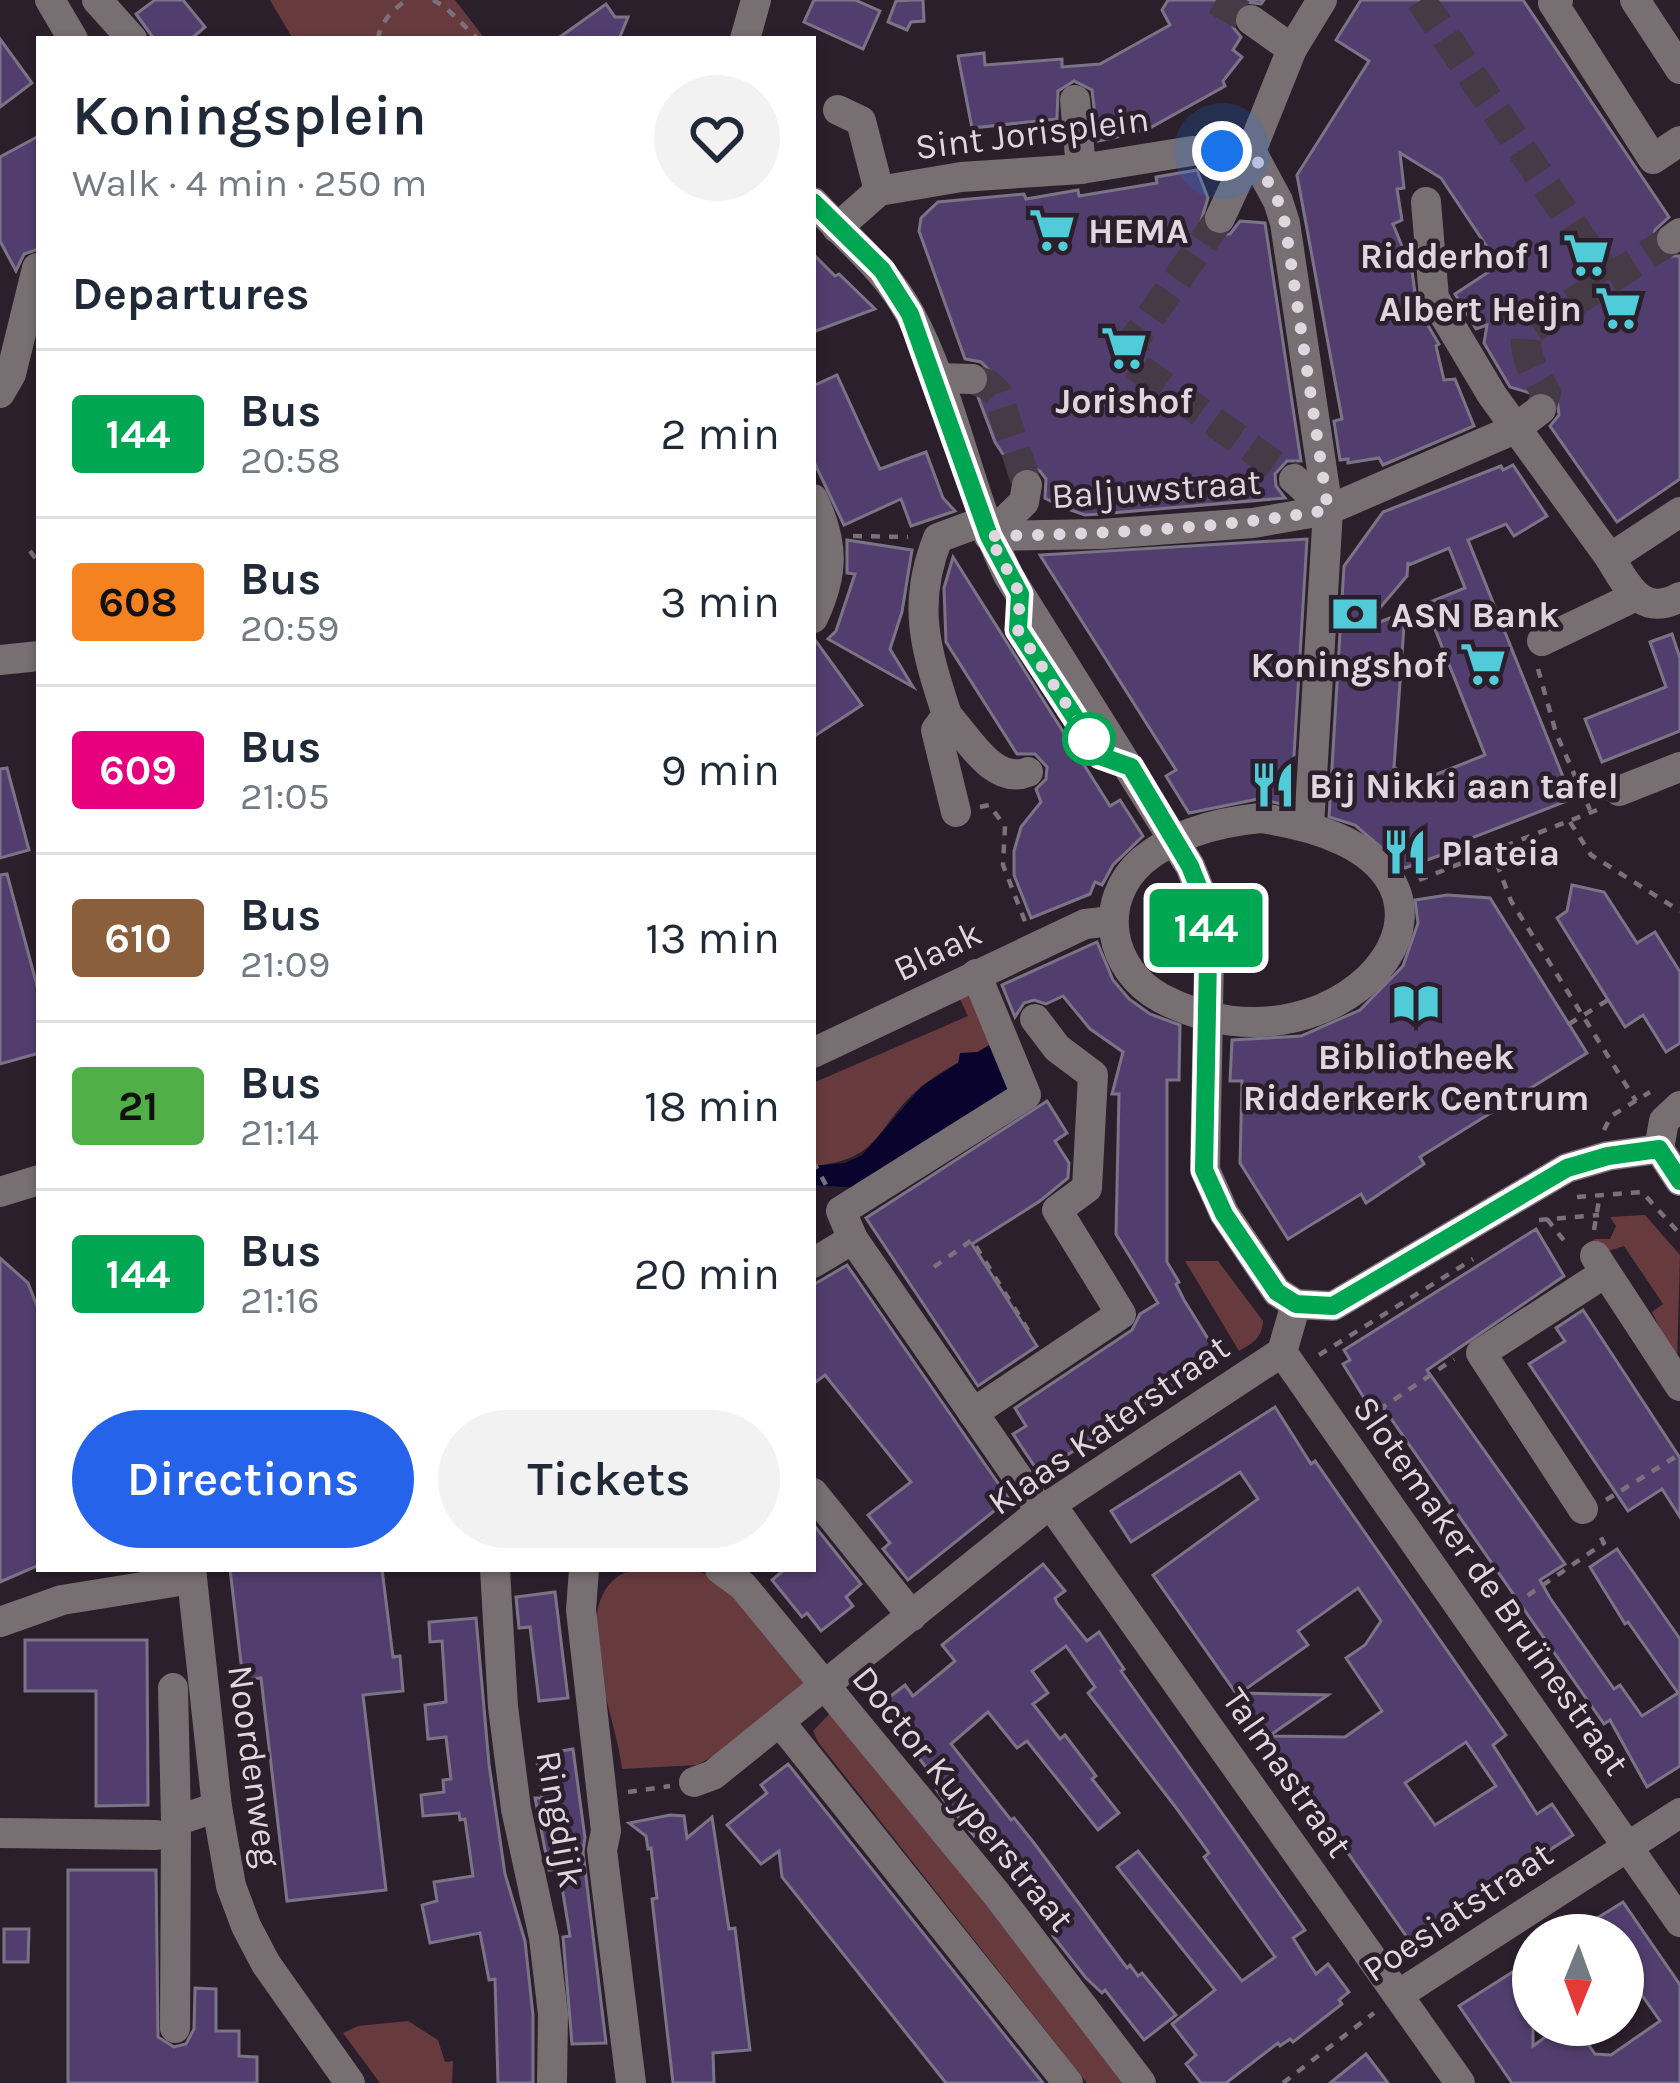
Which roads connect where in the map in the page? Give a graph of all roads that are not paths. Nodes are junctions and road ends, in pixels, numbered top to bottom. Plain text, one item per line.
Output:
1 (50, 0) edge
2 (97, 0) edge
3 (756, 0) edge
4 (1322, 0) edge
5 (1558, 0) edge
6 (1635, 0) edge
7 (1251, 20) tunnel mouth
8 (71, 36) edge
9 (128, 36) edge
10 (747, 36) edge
11 (1292, 49) junction
12 (1680, 69) edge
13 (1076, 100) dead end
14 (838, 110) dead end
15 (1680, 142) edge
16 (1252, 151) junction
17 (1081, 169) junction
18 (879, 191) junction
19 (1426, 202) dead end
20 (816, 205) edge
21 (1220, 218) tunnel mouth
22 (837, 228) junction
23 (36, 272) edge
24 (936, 378) junction
25 (972, 379) dead end
26 (0, 393) edge
27 (1541, 409) dead end
28 (1515, 429) junction
29 (1294, 479) tunnel mouth
30 (1027, 484) dead end
31 (816, 506) edge
32 (1328, 510) junction
33 (1680, 512) edge
34 (987, 528) junction
35 (1610, 558) junction
36 (1634, 597) junction
37 (1680, 597) edge
38 (816, 611) edge
39 (1542, 641) road end
40 (36, 656) edge
41 (0, 660) edge
42 (947, 715) junction
43 (1680, 767) edge
44 (1028, 772) dead end
45 (1618, 791) dead end
46 (956, 812) road end
47 (1309, 826) junction
48 (1173, 834) junction
49 (1104, 921) junction
50 (972, 977) junction
51 (1035, 1019) dead end
52 (1207, 1024) junction
53 (816, 1052) edge
54 (1680, 1106) edge
55 (1659, 1149) junction
56 (36, 1181) edge
57 (1680, 1181) edge
58 (0, 1192) edge
59 (853, 1239) junction
60 (816, 1260) edge
61 (1296, 1304) junction
62 (1288, 1361) junction
63 (1680, 1386) edge
64 (973, 1413) junction
65 (816, 1497) edge
66 (1047, 1509) junction
67 (1584, 1511) road end
68 (495, 1572) edge
69 (584, 1572) edge
70 (723, 1572) edge
71 (191, 1574) edge
72 (126, 1579) edge
73 (912, 1616) junction
74 (0, 1622) edge
75 (824, 1687) junction
76 (173, 1688) dead end
77 (780, 1722) junction
78 (694, 1782) road end
79 (218, 1807) junction
80 (1680, 1813) edge
81 (166, 1828) junction
82 (0, 1833) edge
83 (1628, 1846) junction
84 (1680, 1922) edge
85 (1397, 1995) junction
86 (175, 2028) dead end
87 (350, 2083) edge
88 (552, 2083) edge
89 (631, 2083) edge
90 (1068, 2083) edge
91 (1142, 2083) edge
92 (1460, 2083) edge

1 - 8 street
2 - 9 street
3 - 10 street
4 - 11 street
5 - 15 street
6 - 12 street
7 - 11 street
11 - 16 street
13 - 17 street
14 - 18 street
16 - 17 street, Sint Jorisplein
16 - 21 street
16 - 32 street
17 - 18 street, Sint Jorisplein
18 - 22 street, Sint Jorisplein
19 - 28 street
20 - 22 street
22 - 24 street
23 - 26 street
24 - 25 street
24 - 34 street
27 - 28 street, Baljuwstraat
28 - 32 street, Baljuwstraat
28 - 35 street
29 - 32 street
30 - 34 street
31 - 38 street
32 - 34 street, Baljuwstraat
32 - 47 street
33 - 35 street
34 - 42 street
34 - 48 street
35 - 36 street
36 - 37 street
36 - 39 street
40 - 41 street
42 - 44 street
42 - 46 street
43 - 45 street
47 - 48 street
47 - 52 street
48 - 49 street
48 - 52 street
49 - 50 street, Blaak
49 - 52 street
50 - 53 street, Blaak
50 - 59 street
51 - 64 street
52 - 61 street
54 - 55 street
55 - 57 street
55 - 61 street
56 - 58 street
59 - 60 street
59 - 64 street, Talmastraat
61 - 62 street, Klaas Katerstraat
62 - 66 street, Klaas Katerstraat
62 - 83 street, Slotemaker de Bruïnestraat
63 - 67 street
64 - 66 street, Talmastraat
65 - 73 street
66 - 73 street, Klaas Katerstraat
66 - 85 street, Talmastraat
68 - 88 street, Ringdijk
69 - 89 street
70 - 75 street, Doctor Kuyperstraat
71 - 72 street
71 - 79 street, Noordenweg
72 - 74 street
73 - 75 street, Klaas Katerstraat
75 - 77 street, Klaas Katerstraat
75 - 91 street, Doctor Kuyperstraat
76 - 81 street
77 - 78 street, Klaas Katerstraat
77 - 90 street
79 - 81 street
79 - 87 street, Noordenweg
80 - 83 street, Poesiatstraat
81 - 82 street
81 - 86 street
83 - 84 street, Slotemaker de Bruïnestraat
83 - 85 street, Poesiatstraat
85 - 92 street, Talmastraat

